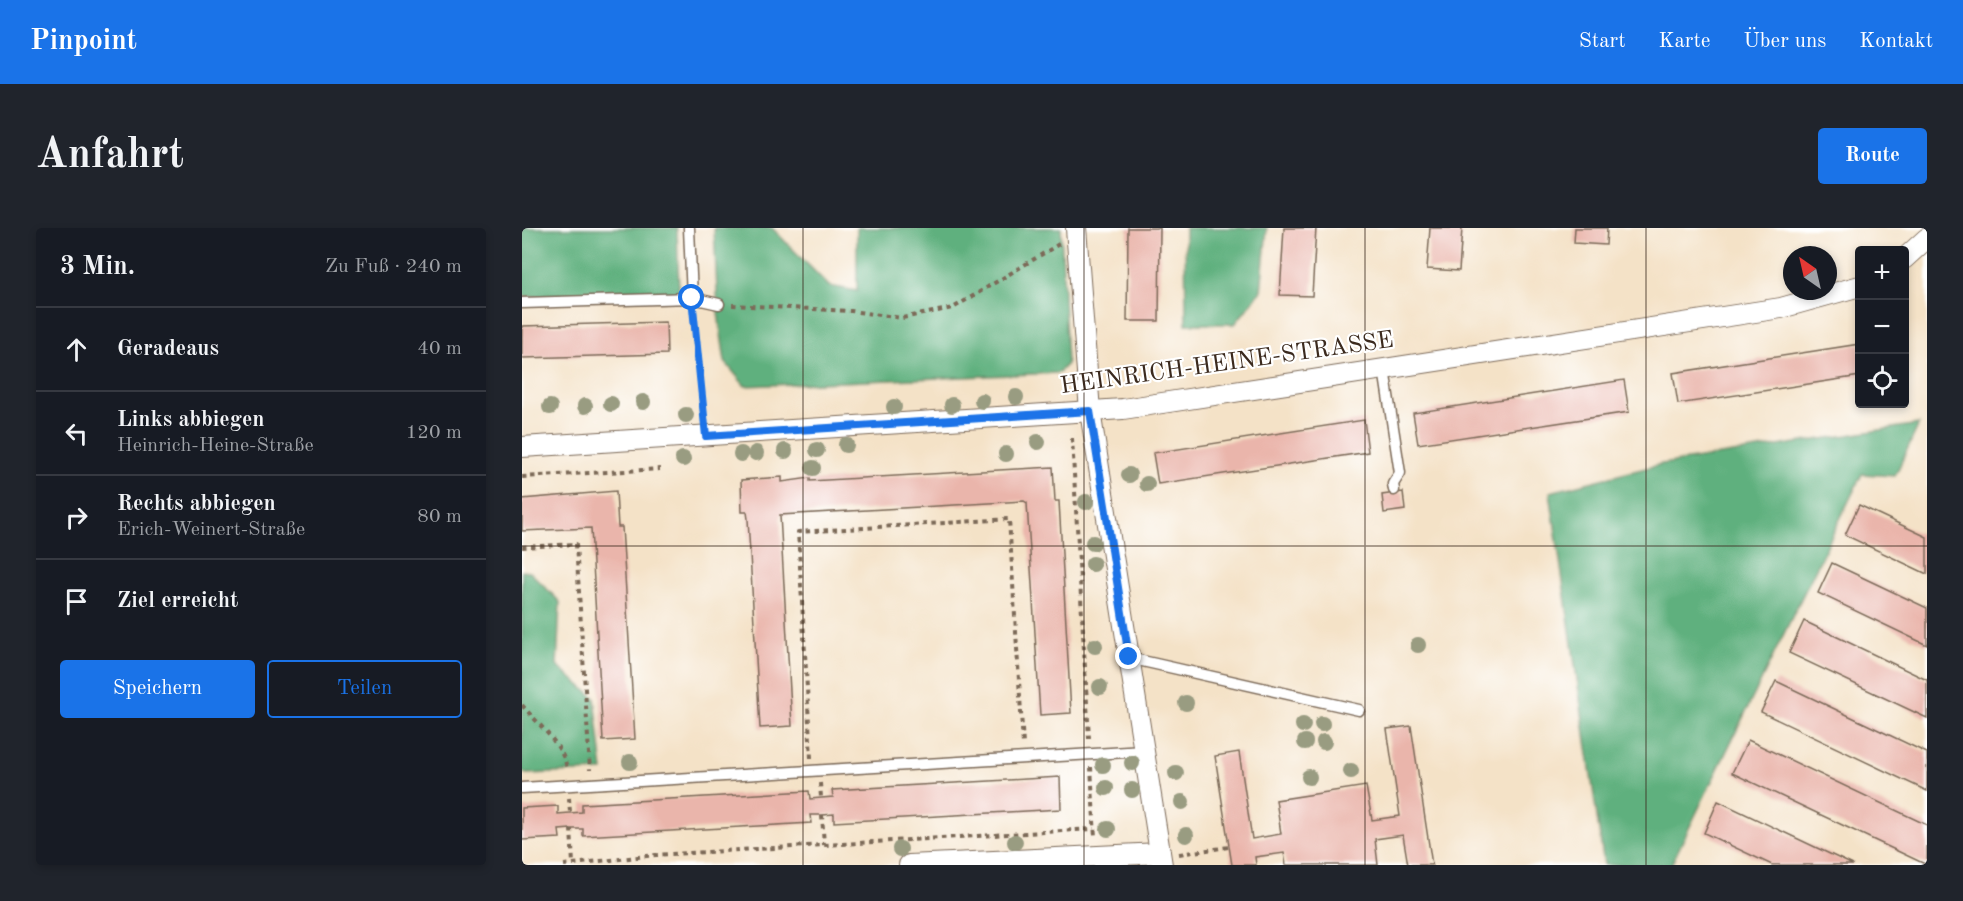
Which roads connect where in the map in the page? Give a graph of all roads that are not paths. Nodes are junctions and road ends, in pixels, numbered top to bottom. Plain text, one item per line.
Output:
1 (689, 228) edge
2 (1076, 230) edge
3 (1927, 238) edge
4 (1909, 255) edge
5 (1855, 287) edge
6 (692, 298) junction
7 (522, 303) edge
8 (719, 304) road end
9 (1384, 369) junction
10 (1080, 412) junction
11 (522, 447) edge
12 (1394, 490) dead end
13 (1129, 657) junction
14 (1359, 710) dead end
15 (1144, 751) junction
16 (522, 788) edge
17 (1161, 859) edge
18 (909, 865) edge

1 - 6 lane
2 - 10 street
3 - 4 street
5 - 9 street, HEINRICH-HEINE-STRASSE
6 - 7 lane
6 - 8 lane
9 - 10 street, HEINRICH-HEINE-STRASSE
9 - 12 lane
10 - 11 street, HEINRICH-HEINE-STRASSE
10 - 13 street
13 - 14 lane
13 - 15 street
15 - 16 lane
15 - 17 street
17 - 18 street

